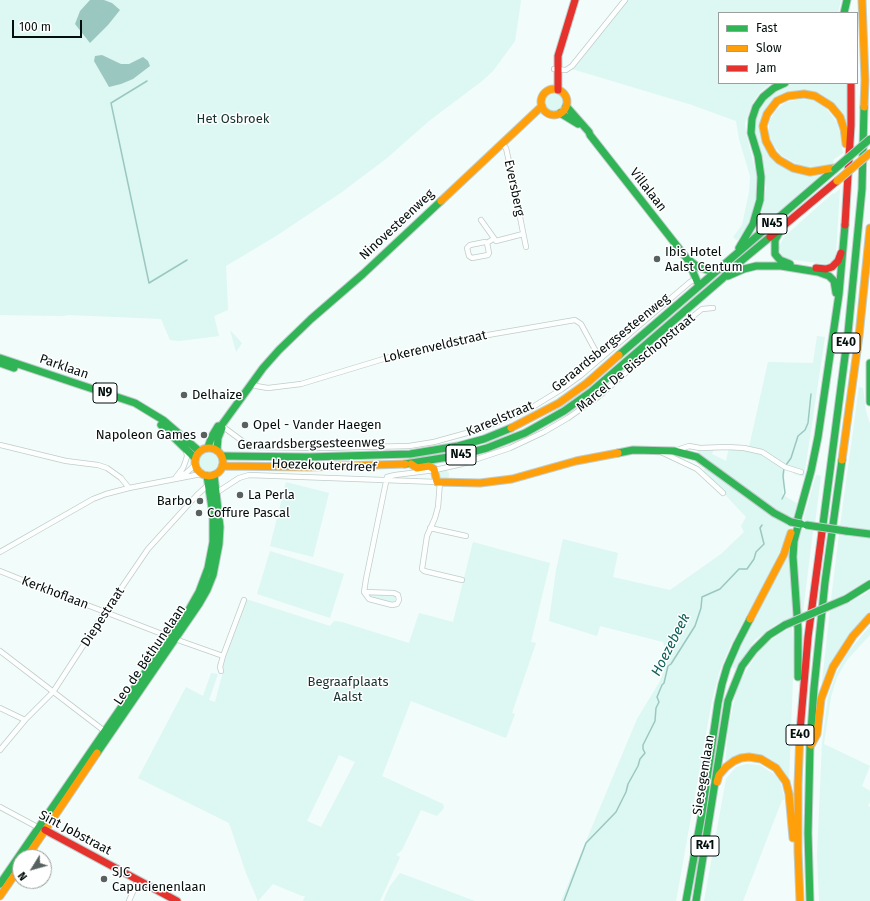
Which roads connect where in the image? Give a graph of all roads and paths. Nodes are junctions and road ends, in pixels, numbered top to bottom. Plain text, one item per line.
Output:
1 (575, 0) edge
2 (625, 0) edge
3 (848, 0) edge
4 (862, 0) edge
5 (844, 12) edge
6 (849, 12) edge
7 (555, 69) junction
8 (783, 84) edge
9 (851, 84) edge
10 (554, 90) junction
11 (566, 106) junction
12 (544, 109) junction
13 (560, 114) junction
14 (579, 123) junction
15 (870, 139) edge
16 (502, 144) junction
17 (870, 152) edge
18 (848, 162) junction
19 (835, 169) junction
20 (481, 220) dead end
21 (786, 225) junction
22 (870, 228) edge
23 (523, 234) junction
24 (493, 239) junction
25 (487, 243) junction
26 (526, 247) dead end
27 (844, 251) junction
28 (732, 258) junction
29 (688, 260) junction
30 (717, 270) junction
31 (723, 278) junction
32 (696, 279) junction
33 (699, 286) junction
34 (837, 299) junction
35 (713, 308) dead end
36 (0, 358) edge
37 (600, 359) junction
38 (0, 363) edge
39 (870, 363) edge
40 (251, 384) junction
41 (870, 402) edge
42 (221, 426) junction
43 (0, 445) edge
44 (185, 447) junction
45 (208, 447) junction
46 (217, 450) junction
47 (656, 450) junction
48 (199, 451) junction
49 (674, 451) junction
50 (222, 456) junction
51 (195, 462) junction
52 (411, 464) junction
53 (222, 466) junction
54 (449, 467) joint
55 (435, 470) junction
56 (801, 472) dead end
57 (207, 475) junction
58 (175, 478) junction
59 (388, 478) junction
60 (439, 482) junction
61 (208, 485) junction
62 (129, 488) junction
63 (216, 493) junction
64 (723, 493) dead end
65 (799, 522) junction
66 (430, 528) junction
67 (870, 534) edge
68 (466, 536) dead end
69 (0, 552) edge
70 (0, 571) edge
71 (462, 580) dead end
72 (870, 584) edge
73 (364, 592) junction
74 (244, 600) dead end
75 (105, 612) junction
76 (870, 617) edge
77 (173, 638) junction
78 (0, 652) edge
79 (223, 656) junction
80 (221, 671) dead end
81 (804, 685) junction
82 (53, 692) junction
83 (0, 708) edge
84 (25, 720) junction
85 (107, 733) junction
86 (810, 746) junction
87 (0, 750) edge
88 (714, 790) junction
89 (0, 807) edge
90 (42, 829) junction
91 (31, 849) edge
92 (798, 851) junction
93 (12, 879) edge
94 (138, 880) junction
95 (0, 884) edge
96 (0, 896) edge
97 (129, 901) edge
98 (177, 901) edge
99 (686, 901) edge
100 (696, 901) edge
101 (800, 901) edge
102 (810, 901) edge

1 - 7 main road
2 - 7 street
3 - 5 main road
3 - 6 main road
4 - 81 main road, E40
7 - 10 main road
8 - 28 main road
9 - 18 main road
10 - 11 main road
10 - 12 main road
11 - 13 main road
11 - 14 main road, Villalaan
12 - 13 main road
12 - 16 main road, Ninovesteenweg
13 - 14 main road, Villalaan
14 - 29 main road, Villalaan
15 - 19 main road, Geraardsbergsesteenweg / N45, bridge
16 - 23 street, Eversberg
16 - 40 main road, Ninovesteenweg
17 - 21 main road, Geraardsbergsesteenweg / N45, bridge
18 - 19 main road
18 - 27 main road
19 - 28 main road, Geraardsbergsesteenweg / N45
20 - 24 street
21 - 27 main road
21 - 31 main road, Geraardsbergsesteenweg / N45
22 - 86 main road, E40
23 - 24 street, Eversberg
23 - 26 street, Eversberg
24 - 25 street, Eversberg
25 - 25 street, Eversberg
27 - 34 main road
28 - 30 main road, Geraardsbergsesteenweg / N45
29 - 30 main road, Villalaan
29 - 32 main road, Villalaan
30 - 33 main road, Geraardsbergsesteenweg / N45
31 - 34 main road
31 - 52 main road, Geraardsbergsesteenweg / N45
32 - 33 main road, Villalaan
32 - 37 street, Kareelstraat
33 - 50 main road, Geraardsbergsesteenweg / N45
34 - 65 main road
35 - 54 street, Marcel De Bisschopstraat
36 - 48 main road, Parklaan / N9
37 - 40 street, Lokerenveldstraat
37 - 42 street, Kareelstraat
38 - 44 main road, Parklaan / N9
39 - 41 main road
40 - 42 main road, Ninovesteenweg
42 - 45 main road, Ninovesteenweg
42 - 46 main road
43 - 62 street
44 - 51 main road, Parklaan / N9
44 - 58 street
45 - 46 main road
45 - 48 main road
46 - 50 main road
47 - 49 main road, Hoezekouterdreef
47 - 60 main road, Hoezekouterdreef
47 - 64 street, Hoezekouterdreef
48 - 51 main road
49 - 56 street, Hoezekouterdreef
49 - 65 main road, Hoezekouterdreef
50 - 53 main road
51 - 57 main road
51 - 58 street
52 - 53 main road, Geraardsbergsesteenweg / N45
52 - 55 main road
53 - 57 main road
54 - 55 street, Hoezekouterdreef
55 - 59 street, Hoezekouterdreef
55 - 60 main road
57 - 58 street
57 - 61 main road, Leo de Béthunelaan
57 - 63 main road, Leo de Béthunelaan
58 - 62 street
59 - 60 street, Hoezekouterdreef
59 - 63 street, Hoezekouterdreef
59 - 73 street
60 - 66 street
61 - 75 street, Diepestraat
61 - 77 main road, Leo de Béthunelaan
62 - 69 street
63 - 77 main road, Leo de Béthunelaan
65 - 67 main road, Hoezekouterdreef, bridge
65 - 81 main road
65 - 99 main road, Siesegemlaan / R41
66 - 68 street
66 - 71 street
70 - 75 street, Kerkhoflaan
72 - 88 main road, Siesegemlaan / R41, bridge
73 - 73 street
74 - 79 street
75 - 77 street, Kerkhoflaan
75 - 82 street, Diepestraat
76 - 86 main road
77 - 79 street, Kerkhoflaan
77 - 85 main road, Leo de Béthunelaan
78 - 82 street
79 - 80 street
81 - 92 main road, E40
82 - 84 street, Diepestraat
82 - 85 street
83 - 84 street
84 - 87 street, Diepestraat
85 - 90 main road, Leo de Béthunelaan
86 - 102 main road, E40
88 - 92 main road
88 - 100 main road, Siesegemlaan / R41
89 - 90 street, Sint Jobstraat
90 - 91 main road
90 - 94 main road, Sint Jobstraat
90 - 95 main road
92 - 101 main road, E40
93 - 96 main road
94 - 97 street
94 - 98 main road, Sint Jobstraat

